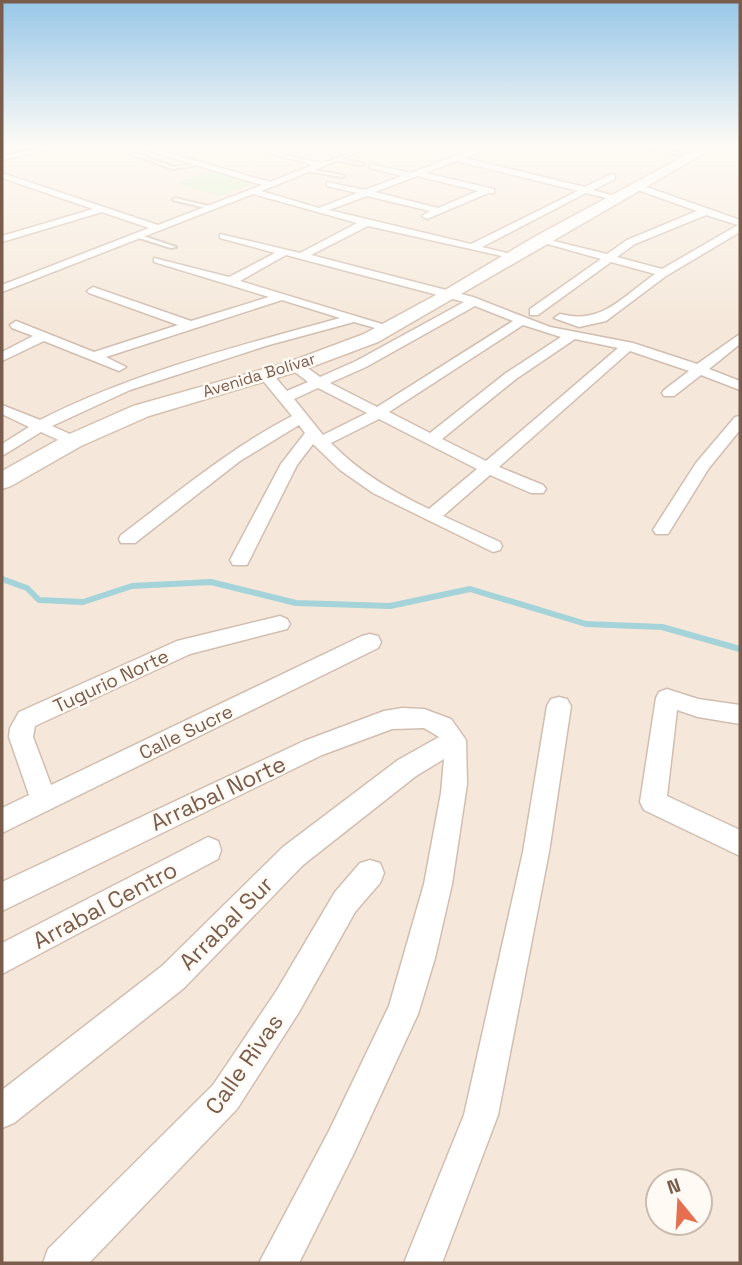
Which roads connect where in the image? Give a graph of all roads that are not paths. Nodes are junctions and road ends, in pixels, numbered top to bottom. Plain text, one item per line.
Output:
1 (91, 206) edge
2 (202, 206) edge
3 (215, 206) edge
4 (302, 206) edge
5 (332, 206) edge
6 (421, 206) edge
7 (453, 206) edge
8 (555, 206) edge
9 (602, 206) edge
10 (695, 206) edge
11 (210, 208) junction
12 (99, 209) junction
13 (319, 211) junction
14 (440, 211) junction
15 (706, 211) junction
16 (365, 223) junction
17 (740, 225) edge
18 (158, 229) junction
19 (396, 229) junction
20 (7, 234) edge
21 (138, 236) junction
22 (224, 236) dead end
23 (541, 239) junction
24 (173, 247) dead end
25 (473, 247) junction
26 (284, 252) junction
27 (302, 256) junction
28 (511, 257) junction
29 (609, 258) junction
30 (159, 260) dead end
31 (664, 273) junction
32 (231, 281) junction
33 (2, 289) edge
34 (93, 291) dead end
35 (456, 292) junction
36 (280, 297) junction
37 (528, 316) junction
38 (379, 322) junction
39 (16, 325) dead end
40 (189, 325) junction
41 (427, 328) junction
42 (572, 335) junction
43 (42, 337) junction
44 (740, 338) edge
45 (628, 346) junction
46 (96, 356) junction
47 (2, 357) edge
48 (296, 366) junction
49 (118, 367) dead end
50 (698, 370) junction
51 (265, 374) junction
52 (319, 383) junction
53 (740, 386) edge
54 (669, 393) dead end
55 (286, 397) junction
56 (2, 409) edge
57 (379, 413) junction
58 (302, 417) junction
59 (738, 423) edge
60 (56, 434) junction
61 (316, 438) junction
62 (431, 440) junction
63 (2, 451) edge
64 (2, 464) edge
65 (489, 469) junction
66 (2, 481) edge
67 (537, 489) dead end
68 (432, 516) junction
69 (662, 530) dead end
70 (128, 539) dead end
71 (493, 545) dead end
72 (240, 560) dead end
73 (280, 624) dead end
74 (370, 642) dead end
75 (559, 706) dead end
76 (740, 714) edge
77 (447, 733) junction
78 (44, 800) junction
79 (2, 821) edge
80 (740, 843) edge
81 (208, 850) dead end
82 (370, 873) dead end
83 (2, 897) edge
84 (2, 959) edge
85 (2, 1111) edge
86 (62, 1263) edge
87 (278, 1263) edge
88 (423, 1263) edge

1 - 12 street
2 - 11 lane
3 - 11 street
4 - 13 street
5 - 13 street
6 - 14 street
7 - 14 street
8 - 25 street
9 - 23 main road, Avenida Bolívar
10 - 15 street
11 - 18 street
12 - 18 street
12 - 20 street
13 - 16 street
14 - 19 street
15 - 17 street
15 - 29 street
16 - 19 street
16 - 27 street
17 - 31 street
18 - 21 street
19 - 25 street
21 - 24 lane
21 - 33 street
22 - 26 street
23 - 28 main road, Avenida Bolívar
23 - 29 street
25 - 28 street
26 - 27 street
26 - 32 street
27 - 35 street
28 - 35 main road, Avenida Bolívar
29 - 31 street
29 - 37 street
30 - 32 street
31 - 37 street
32 - 36 street
34 - 40 street
35 - 37 street
35 - 38 main road, Avenida Bolívar
35 - 38 main road, Avenida Bolívar
35 - 41 street
36 - 38 street
36 - 40 street
37 - 42 street
37 - 57 street
38 - 41 street
38 - 48 main road, Avenida Bolívar
38 - 60 main road, Avenida Bolívar
39 - 43 street
40 - 46 street
41 - 52 street
42 - 45 street
42 - 62 street
43 - 46 street
43 - 47 street
44 - 50 street
45 - 50 street
45 - 65 street
46 - 49 street
48 - 51 main road, Avenida Bolívar
48 - 52 street
50 - 53 street
50 - 54 street
51 - 55 street
51 - 60 main road, Avenida Bolívar
52 - 55 street
52 - 57 street
55 - 58 street
56 - 60 street
57 - 61 street
57 - 62 street
58 - 61 street
58 - 70 street
59 - 69 street
60 - 63 street
60 - 64 main road, Avenida Bolívar
60 - 66 main road, Avenida Bolívar
61 - 68 street
61 - 72 street
62 - 65 street
65 - 67 street
65 - 68 street
68 - 71 street
73 - 78 street, Tugurio Norte
74 - 78 street, Calle Sucre
75 - 88 street
76 - 80 street
77 - 83 street, Arrabal Norte
77 - 85 street, Arrabal Sur
77 - 87 street
78 - 79 street, Calle Sucre
81 - 84 street, Arrabal Centro
82 - 86 street, Calle Rivas

